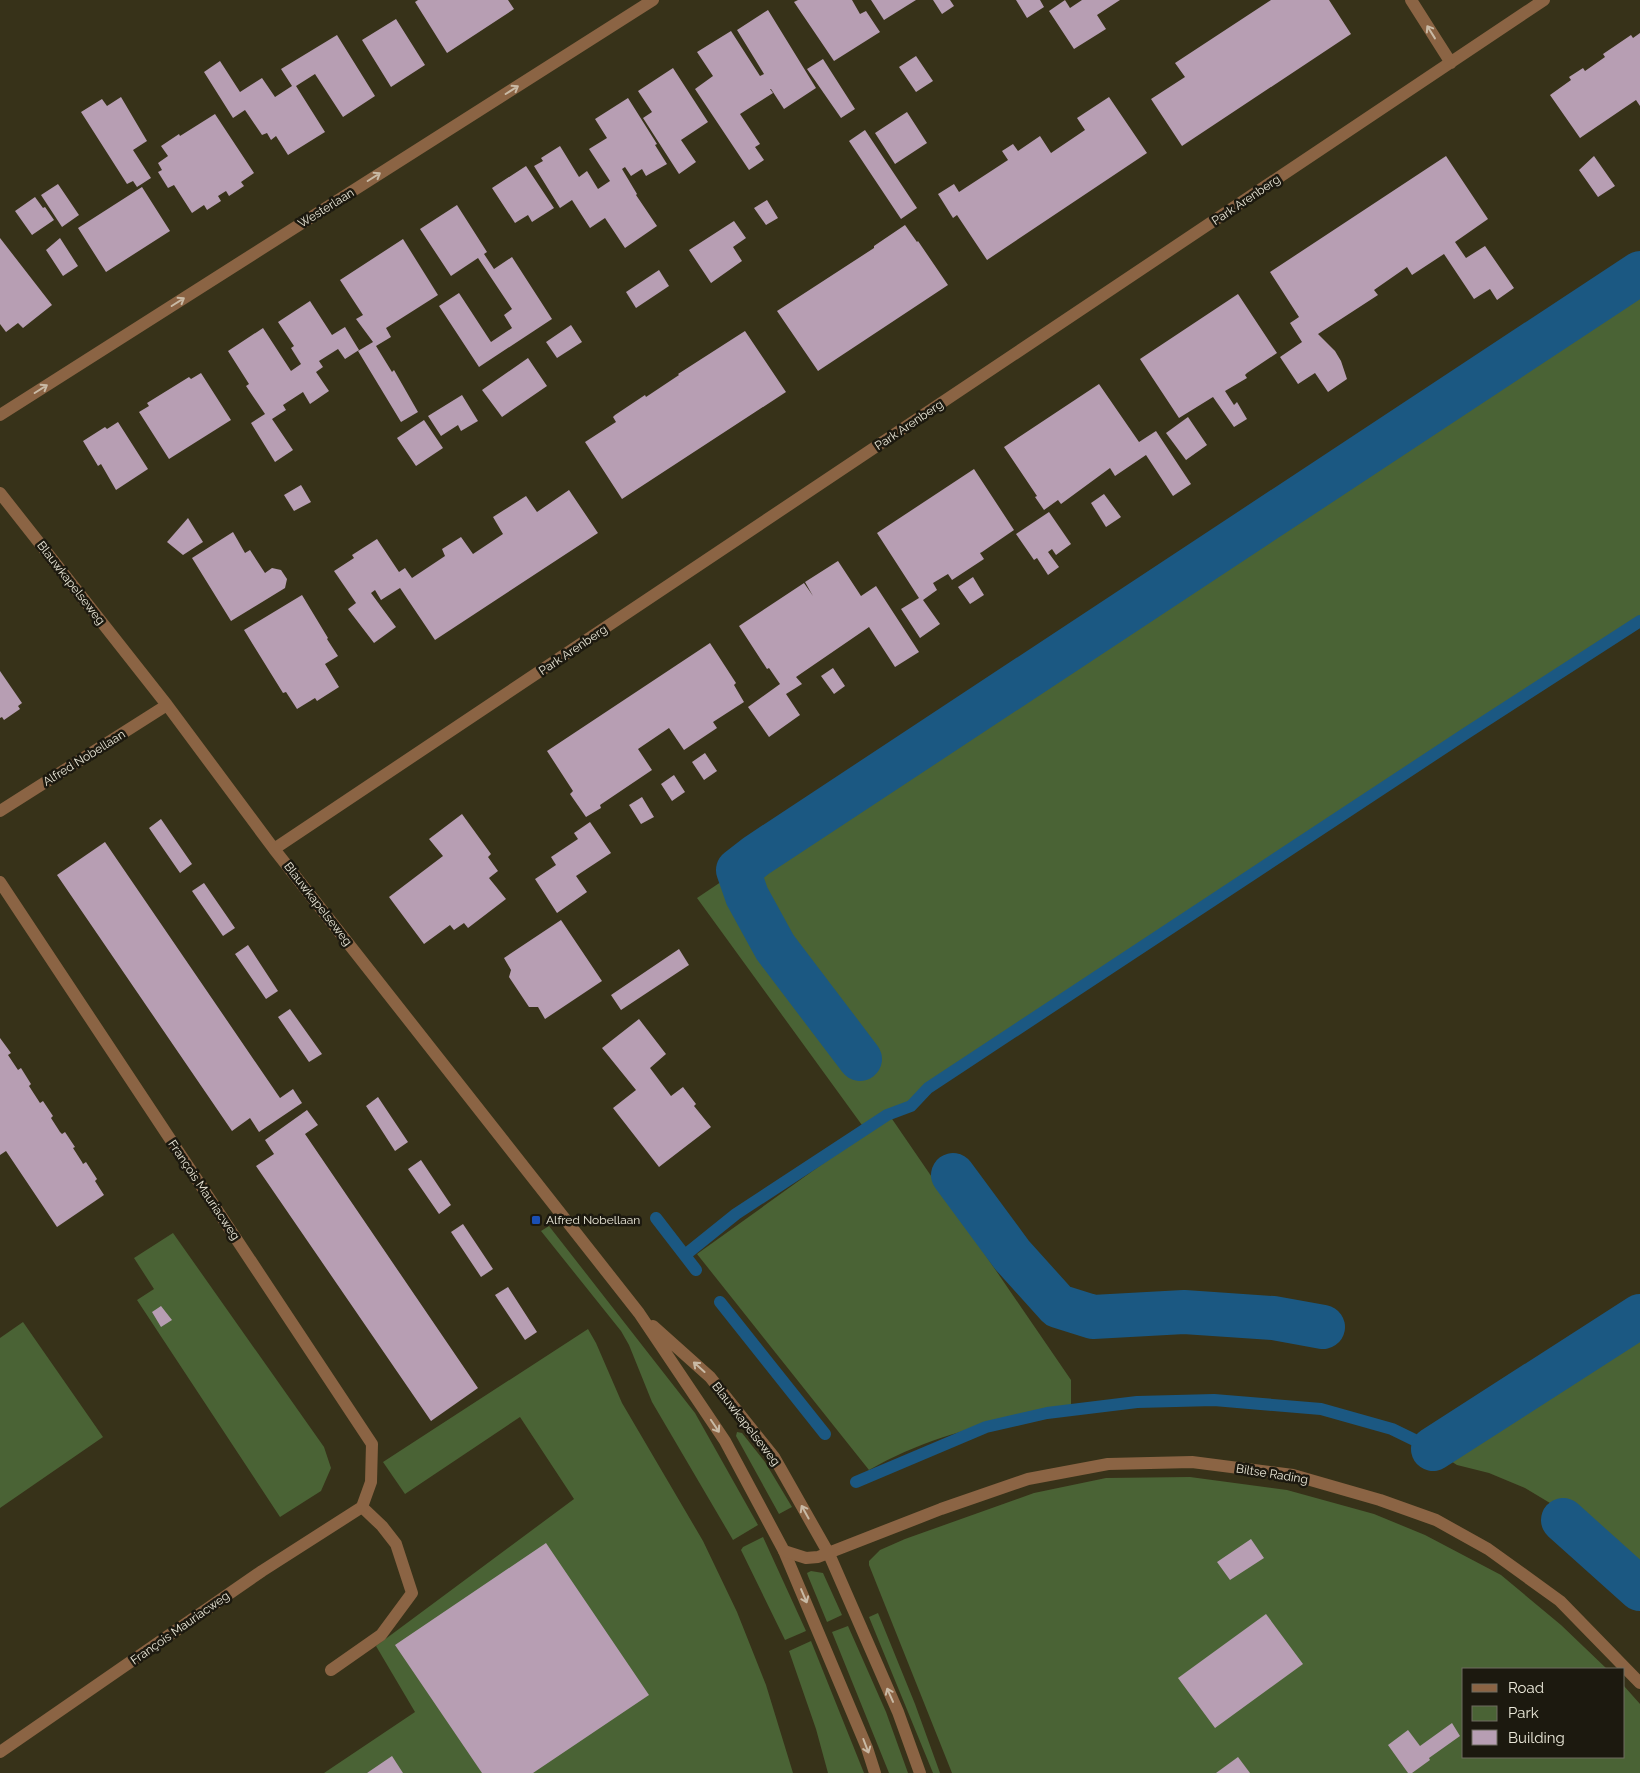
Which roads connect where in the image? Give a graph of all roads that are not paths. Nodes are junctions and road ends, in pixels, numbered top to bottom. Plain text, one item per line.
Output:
1 (653, 0) edge
2 (1411, 0) edge
3 (1544, 0) edge
4 (1451, 63) junction
5 (0, 415) edge
6 (0, 493) edge
7 (167, 705) junction
8 (0, 811) edge
9 (274, 849) junction
10 (0, 882) edge
11 (639, 1313) junction
12 (362, 1507) junction
13 (784, 1551) junction
14 (829, 1554) junction
15 (331, 1670) dead end
16 (1640, 1683) edge
17 (0, 1752) edge
18 (875, 1773) edge
19 (920, 1773) edge

5 -> 1 street, Westerlaan
4 -> 2 street
3 - 4 street, Park Arenberg
4 - 9 street, Park Arenberg
6 - 7 street, Blauwkapelseweg
7 - 8 street, Alfred Nobellaan
7 - 9 street, Blauwkapelseweg
9 - 11 street, Blauwkapelseweg
10 - 12 street, François Mauriacweg
11 -> 13 street, Blauwkapelseweg
14 -> 11 street, Blauwkapelseweg
12 - 15 street
12 - 17 street, François Mauriacweg
13 - 14 street
13 -> 18 street, Blauwkapelseweg
14 - 16 street, Biltse Rading
19 -> 14 street, Blauwkapelseweg

